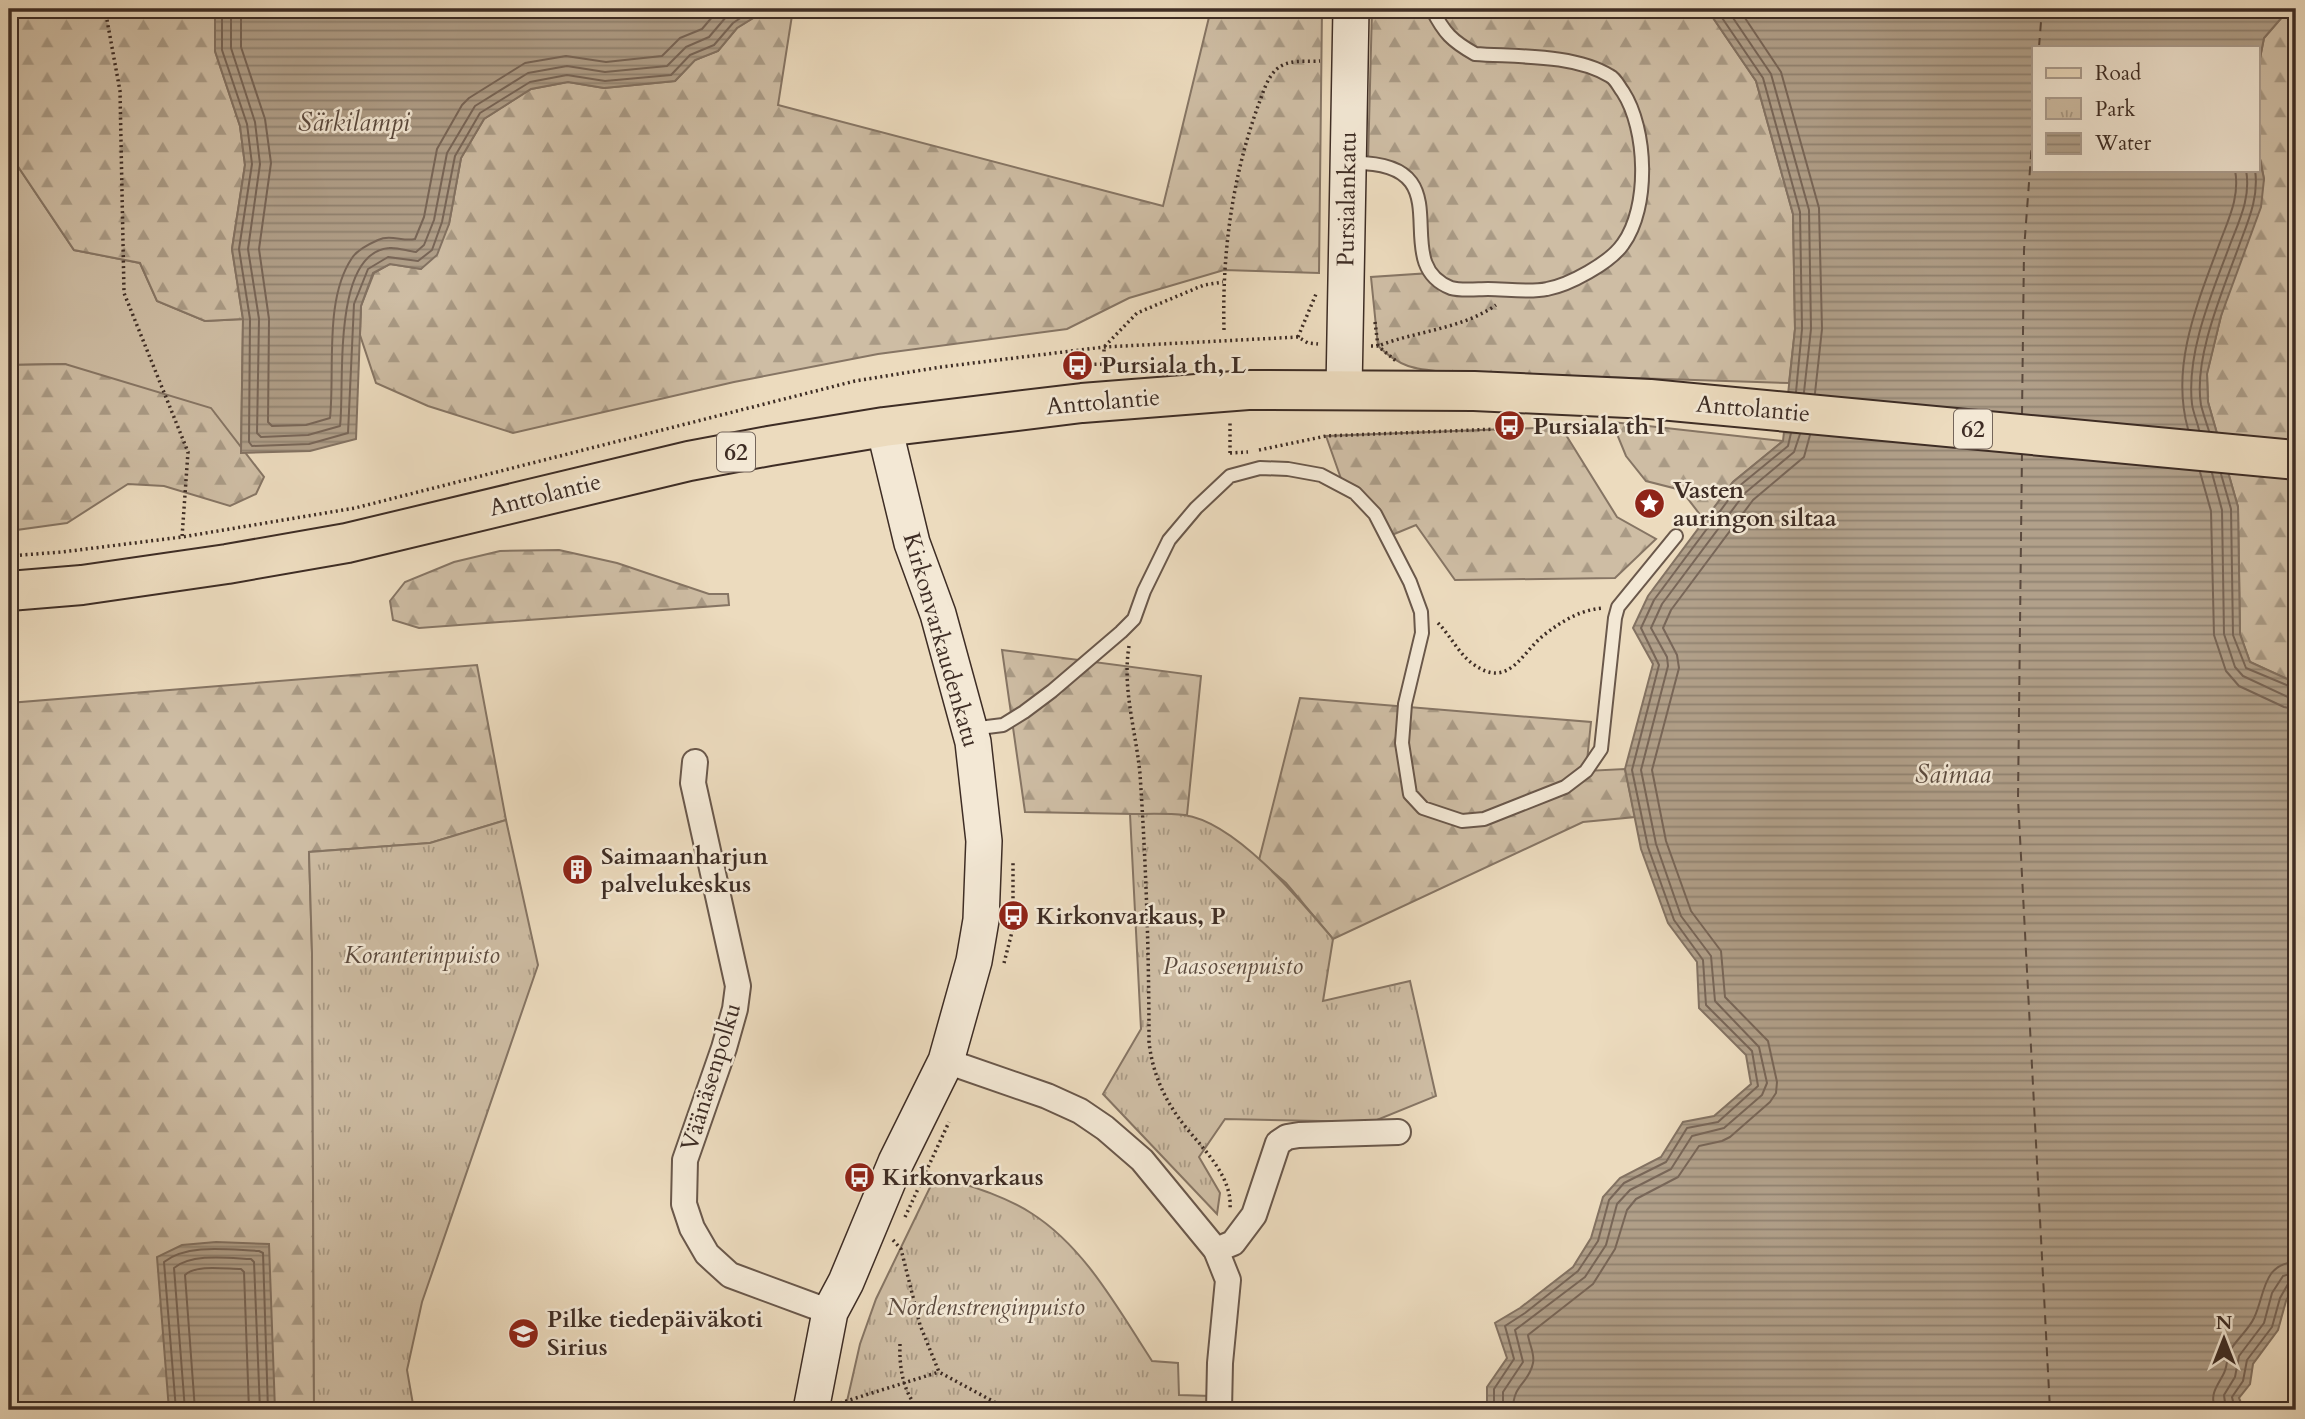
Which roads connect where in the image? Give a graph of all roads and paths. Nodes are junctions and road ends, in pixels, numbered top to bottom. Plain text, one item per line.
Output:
1 (105, 9) edge
2 (1351, 9) edge
3 (1432, 9) edge
4 (1320, 61) dead end
5 (1348, 163) junction
6 (1223, 282) junction
7 (1319, 289) dead end
8 (1519, 289) junction
9 (1224, 330) dead end
10 (1298, 337) dead end
11 (1378, 346) dead end
12 (1078, 365) dead end
13 (1344, 390) junction
14 (1230, 420) dead end
15 (1510, 426) dead end
16 (884, 427) junction
17 (1230, 453) junction
18 (2296, 460) edge
19 (1230, 476) junction
20 (1676, 536) dead end
21 (182, 537) dead end
22 (9, 591) edge
23 (1618, 607) junction
24 (1421, 612) junction
25 (1134, 619) junction
26 (970, 729) junction
27 (695, 762) dead end
28 (946, 1061) junction
29 (1398, 1132) dead end
30 (1229, 1212) dead end
31 (893, 1240) dead end
32 (1216, 1250) junction
33 (830, 1312) junction
34 (900, 1343) dead end
35 (939, 1372) junction
36 (905, 1383) junction
37 (825, 1407) edge
38 (919, 1410) edge
39 (1009, 1410) edge
40 (1219, 1410) edge

1 - 21 path
2 - 5 street, Pursialankatu
3 - 8 lane
4 - 6 path
5 - 8 lane
5 - 13 street, Pursialankatu
6 - 9 path
6 - 12 path
7 - 10 path
8 - 11 path
13 - 16 main road, Anttolantie / 62
13 - 18 main road, Anttolantie / 62
14 - 17 path
15 - 17 path
16 - 22 main road, Anttolantie / 62
16 - 26 street, Kirkonvarkaudenkatu
17 - 19 path
19 - 24 lane
19 - 25 lane
20 - 23 lane
23 - 24 path
23 - 24 lane
25 - 26 lane
25 - 30 path
26 - 28 street, Kirkonvarkaudenkatu
27 - 33 street, Väänäsenpolku
28 - 32 street
28 - 33 street, Kirkonvarkaudenkatu
29 - 32 street
31 - 35 path
32 - 40 street
33 - 37 street, Kirkonvarkaudenkatu
34 - 36 path
35 - 36 path
35 - 39 path
36 - 37 path
36 - 38 path

